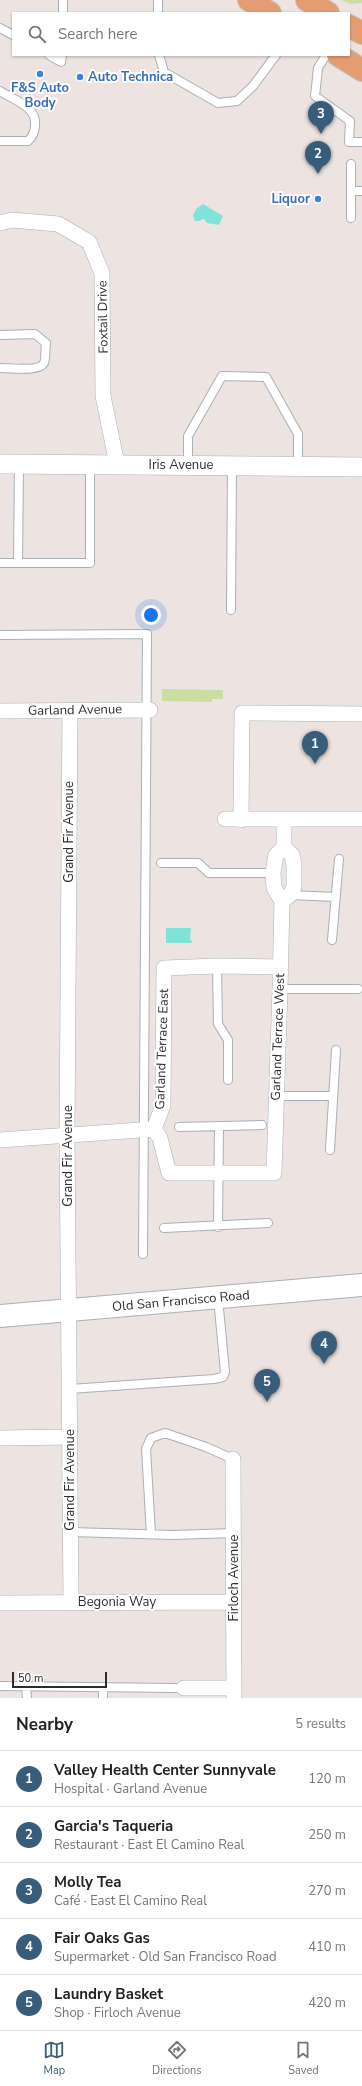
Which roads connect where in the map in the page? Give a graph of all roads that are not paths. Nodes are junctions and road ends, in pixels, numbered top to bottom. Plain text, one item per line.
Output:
1 (63, 0) edge
2 (158, 0) edge
3 (249, 0) edge
4 (307, 0) edge
5 (63, 12) edge
6 (158, 12) edge
7 (268, 12) edge
8 (326, 12) edge
9 (362, 13) edge
10 (350, 15) edge
11 (350, 27) edge
12 (0, 28) edge
13 (362, 33) edge
14 (12, 34) edge
15 (51, 56) edge
16 (62, 56) edge
17 (159, 56) edge
18 (275, 56) edge
19 (325, 56) edge
20 (340, 56) edge
21 (362, 70) edge
22 (0, 91) edge
23 (0, 141) edge
24 (362, 142) edge
25 (350, 164) dead end
26 (351, 191) junction
27 (362, 191) edge
28 (351, 218) dead end
29 (0, 223) edge
30 (0, 335) edge
31 (0, 368) edge
32 (0, 464) edge
33 (19, 464) junction
34 (90, 464) junction
35 (116, 464) junction
36 (188, 465) junction
37 (232, 465) junction
38 (298, 465) junction
39 (362, 467) edge
40 (0, 563) edge
41 (18, 563) junction
42 (231, 610) dead end
43 (0, 635) edge
44 (70, 710) junction
45 (148, 710) junction
46 (0, 711) edge
47 (362, 714) edge
48 (225, 819) dead end
49 (284, 819) junction
50 (362, 819) edge
51 (241, 820) junction
52 (284, 848) junction
53 (339, 859) dead end
54 (161, 863) dead end
55 (273, 872) junction
56 (336, 897) junction
57 (286, 898) junction
58 (332, 940) dead end
59 (217, 966) junction
60 (280, 967) junction
61 (280, 989) junction
62 (358, 989) dead end
63 (336, 1050) dead end
64 (228, 1080) dead end
65 (276, 1096) junction
66 (333, 1096) junction
67 (262, 1125) dead end
68 (219, 1126) junction
69 (179, 1127) dead end
70 (149, 1129) junction
71 (67, 1135) junction
72 (0, 1140) edge
73 (330, 1150) dead end
74 (219, 1173) junction
75 (268, 1223) dead end
76 (218, 1227) junction
77 (164, 1228) dead end
78 (143, 1254) dead end
79 (362, 1284) edge
80 (218, 1297) junction
81 (69, 1311) junction
82 (0, 1316) edge
83 (70, 1389) junction
84 (70, 1437) junction
85 (0, 1438) edge
86 (233, 1459) joint
87 (71, 1532) junction
88 (234, 1533) junction
89 (151, 1534) junction
90 (71, 1602) junction
91 (234, 1602) junction
92 (0, 1603) edge
93 (0, 1686) edge
94 (26, 1686) junction
95 (103, 1687) junction
96 (180, 1688) joint
97 (234, 1693) edge
98 (26, 1698) edge
99 (103, 1698) edge

1 - 5 lane
2 - 6 lane
3 - 7 main road
4 - 8 main road
9 - 10 main road
11 - 13 main road
12 - 14 lane
15 - 16 lane
17 - 18 lane
19 - 24 lane
20 - 21 main road
22 - 23 lane
25 - 26 lane
26 - 27 lane
26 - 28 lane
29 - 35 street, Foxtail Drive
30 - 31 lane
32 - 33 street, Iris Avenue
33 - 34 street, Iris Avenue
33 - 41 lane
34 - 35 street, Iris Avenue
34 - 41 lane
35 - 36 street, Iris Avenue
36 - 37 street, Iris Avenue
36 - 38 lane
37 - 38 street, Iris Avenue
37 - 42 lane
38 - 39 street, Iris Avenue
40 - 41 lane
43 - 45 lane
44 - 45 street, Garland Avenue
44 - 46 street, Garland Avenue
44 - 71 street, Grand Fir Avenue
45 - 70 lane
47 - 51 street
48 - 51 street
49 - 50 street
49 - 51 street
49 - 52 street
52 - 55 street, Garland Terrace West
52 - 57 street, Garland Terrace West
53 - 56 lane
54 - 55 lane
55 - 57 street, Garland Terrace West
56 - 57 lane
56 - 58 lane
57 - 60 street, Garland Terrace West
59 - 60 street
59 - 64 lane
59 - 70 street, Garland Terrace East
60 - 61 street, Garland Terrace West
61 - 62 lane
61 - 65 street, Garland Terrace West
63 - 66 lane
65 - 66 lane
65 - 74 street, Garland Terrace West
66 - 73 lane
67 - 68 lane
68 - 69 lane
68 - 74 lane
70 - 71 street
70 - 74 street, Garland Terrace East
70 - 78 lane
71 - 72 street
71 - 81 street, Grand Fir Avenue
74 - 76 lane
75 - 76 lane
76 - 77 lane
79 - 80 main road, Old San Francisco Road
80 - 81 main road, Old San Francisco Road
80 - 83 lane
81 - 82 main road, Old San Francisco Road
81 - 83 street, Grand Fir Avenue
83 - 84 street, Grand Fir Avenue
84 - 85 street
84 - 87 street, Grand Fir Avenue
86 - 88 street, Firloch Avenue
86 - 89 lane
87 - 89 lane
87 - 90 street, Grand Fir Avenue
88 - 89 lane
88 - 91 street, Firloch Avenue
90 - 91 street, Begonia Way
90 - 92 street, Begonia Way
91 - 97 street, Firloch Avenue
93 - 94 lane
94 - 95 lane
94 - 98 lane
95 - 96 lane
95 - 99 lane
96 - 97 street

